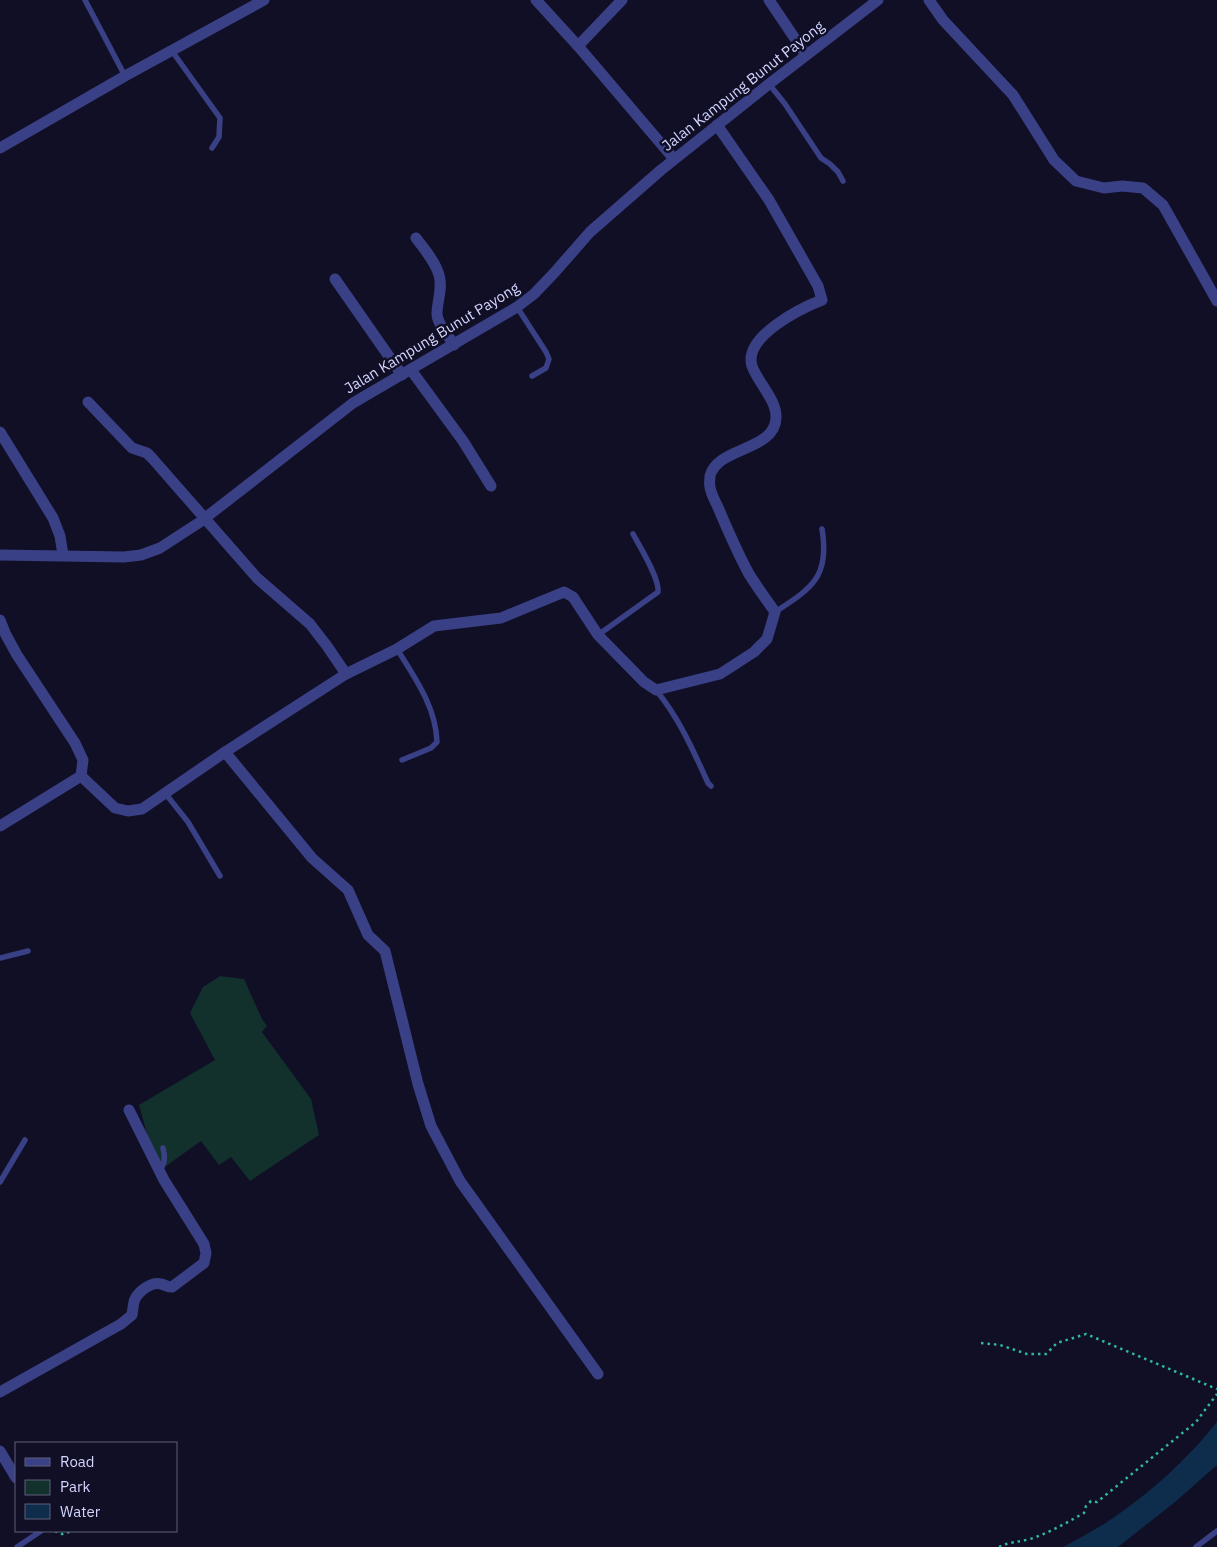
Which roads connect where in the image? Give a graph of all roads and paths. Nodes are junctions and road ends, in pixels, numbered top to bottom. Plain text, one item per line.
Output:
1 (85, 0) edge
2 (264, 0) edge
3 (536, 0) edge
4 (622, 0) edge
5 (768, 0) edge
6 (878, 0) edge
7 (929, 0) edge
8 (578, 46) junction
9 (172, 51) junction
10 (806, 55) junction
11 (125, 76) junction
12 (769, 84) junction
13 (717, 125) junction
14 (0, 148) edge
15 (212, 148) dead end
16 (674, 159) junction
17 (843, 181) dead end
18 (416, 238) dead end
19 (335, 279) dead end
20 (1217, 301) edge
21 (517, 307) junction
22 (454, 345) junction
23 (407, 372) junction
24 (532, 376) dead end
25 (88, 402) dead end
26 (0, 432) edge
27 (491, 486) dead end
28 (205, 518) junction
29 (822, 529) dead end
30 (634, 534) dead end
31 (0, 555) edge
32 (63, 555) junction
33 (775, 612) junction
34 (0, 620) edge
35 (598, 635) junction
36 (397, 649) junction
37 (346, 674) junction
38 (656, 690) junction
39 (224, 752) junction
40 (402, 760) dead end
41 (81, 776) junction
42 (712, 786) dead end
43 (165, 793) junction
44 (0, 826) edge
45 (220, 876) dead end
46 (28, 951) dead end
47 (0, 958) edge
48 (129, 1110) dead end
49 (25, 1140) dead end
50 (163, 1148) dead end
51 (159, 1170) junction
52 (0, 1182) edge
53 (981, 1343) dead end
54 (598, 1374) dead end
55 (1217, 1389) edge
56 (0, 1392) edge
57 (1217, 1394) edge
58 (0, 1451) edge
59 (15, 1476) edge
60 (1217, 1531) edge
61 (40, 1532) edge
62 (17, 1547) edge
63 (999, 1547) edge
64 (1196, 1547) edge

1 - 11 lane
2 - 9 street
3 - 8 street
4 - 8 street
5 - 10 street
6 - 10 street, Jalan Kampung Bunut Payong
7 - 20 street
8 - 16 street
9 - 11 street
9 - 15 lane
10 - 12 street, Jalan Kampung Bunut Payong
11 - 14 street
12 - 13 street, Jalan Kampung Bunut Payong
12 - 17 lane
13 - 16 street, Jalan Kampung Bunut Payong
13 - 33 street
16 - 21 street, Jalan Kampung Bunut Payong
18 - 22 street
19 - 23 street
21 - 22 street, Jalan Kampung Bunut Payong
21 - 24 lane
22 - 23 street, Jalan Kampung Bunut Payong
23 - 27 street
23 - 28 street, Jalan Kampung Bunut Payong
25 - 28 street
26 - 32 street
28 - 32 street, Jalan Kampung Bunut Payong
28 - 37 street
29 - 33 lane
30 - 35 lane
31 - 32 street, Jalan Kampung Bunut Payong
33 - 38 street
34 - 41 street
35 - 36 street
35 - 38 street
36 - 37 street
36 - 40 lane
37 - 39 street
38 - 42 lane
39 - 43 street
39 - 54 street
41 - 43 street
41 - 44 street
43 - 45 lane
46 - 47 lane
48 - 51 street
49 - 52 lane
50 - 51 lane
51 - 56 street
53 - 55 path
57 - 63 path
58 - 59 street
60 - 64 lane
61 - 62 lane

